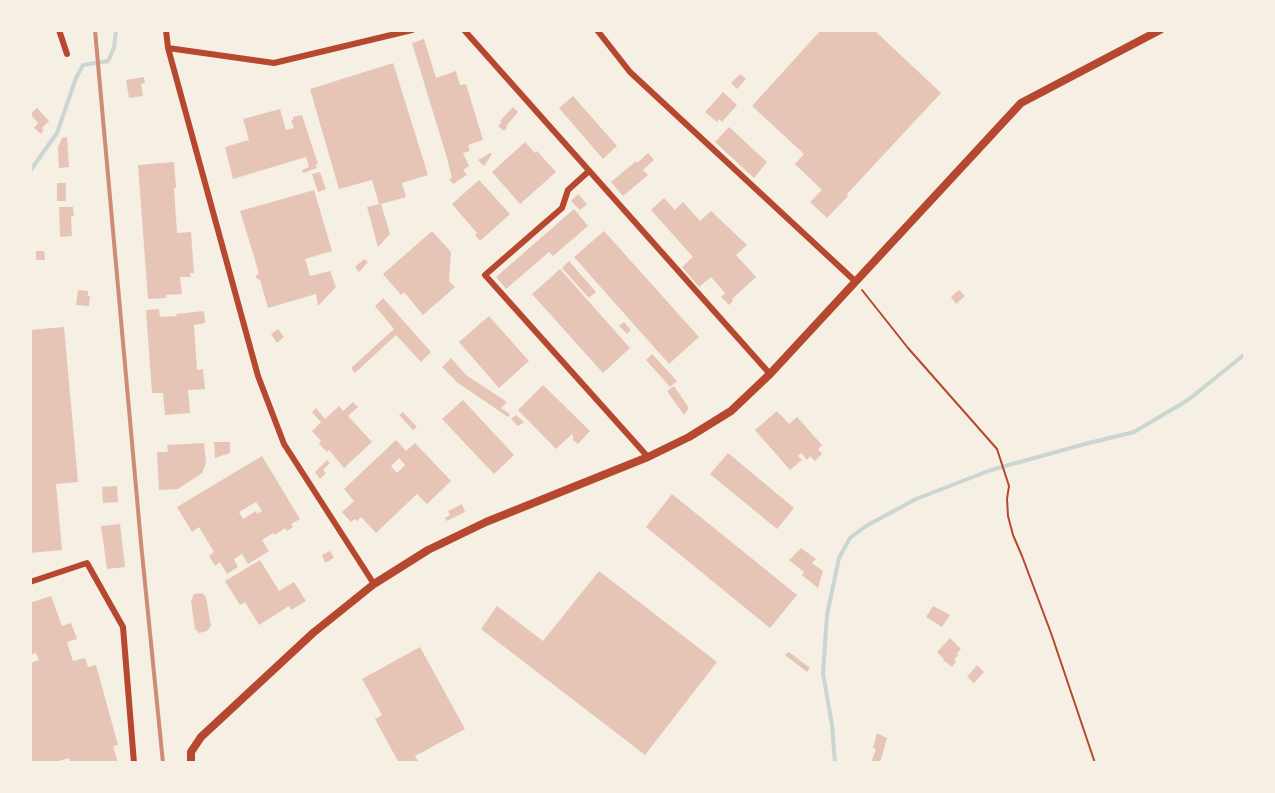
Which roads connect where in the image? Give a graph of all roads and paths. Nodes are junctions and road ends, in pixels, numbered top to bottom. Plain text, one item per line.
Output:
1 (59, 30) edge
2 (166, 30) edge
3 (412, 30) edge
4 (464, 30) edge
5 (597, 30) edge
6 (1160, 30) edge
7 (168, 48) junction
8 (67, 54) dead end
9 (589, 171) junction
10 (856, 282) junction
11 (770, 374) junction
12 (648, 457) junction
13 (30, 582) edge
14 (374, 584) junction
15 (134, 763) edge
16 (191, 763) edge
17 (1095, 763) edge

1 - 8 street
2 - 7 street
3 - 7 street
4 - 9 street
5 - 10 street
6 - 10 main road
7 - 14 street
9 - 11 street
9 - 12 street
10 - 11 main road
10 - 17 path
11 - 12 main road
12 - 14 main road
13 - 15 street
14 - 16 main road

